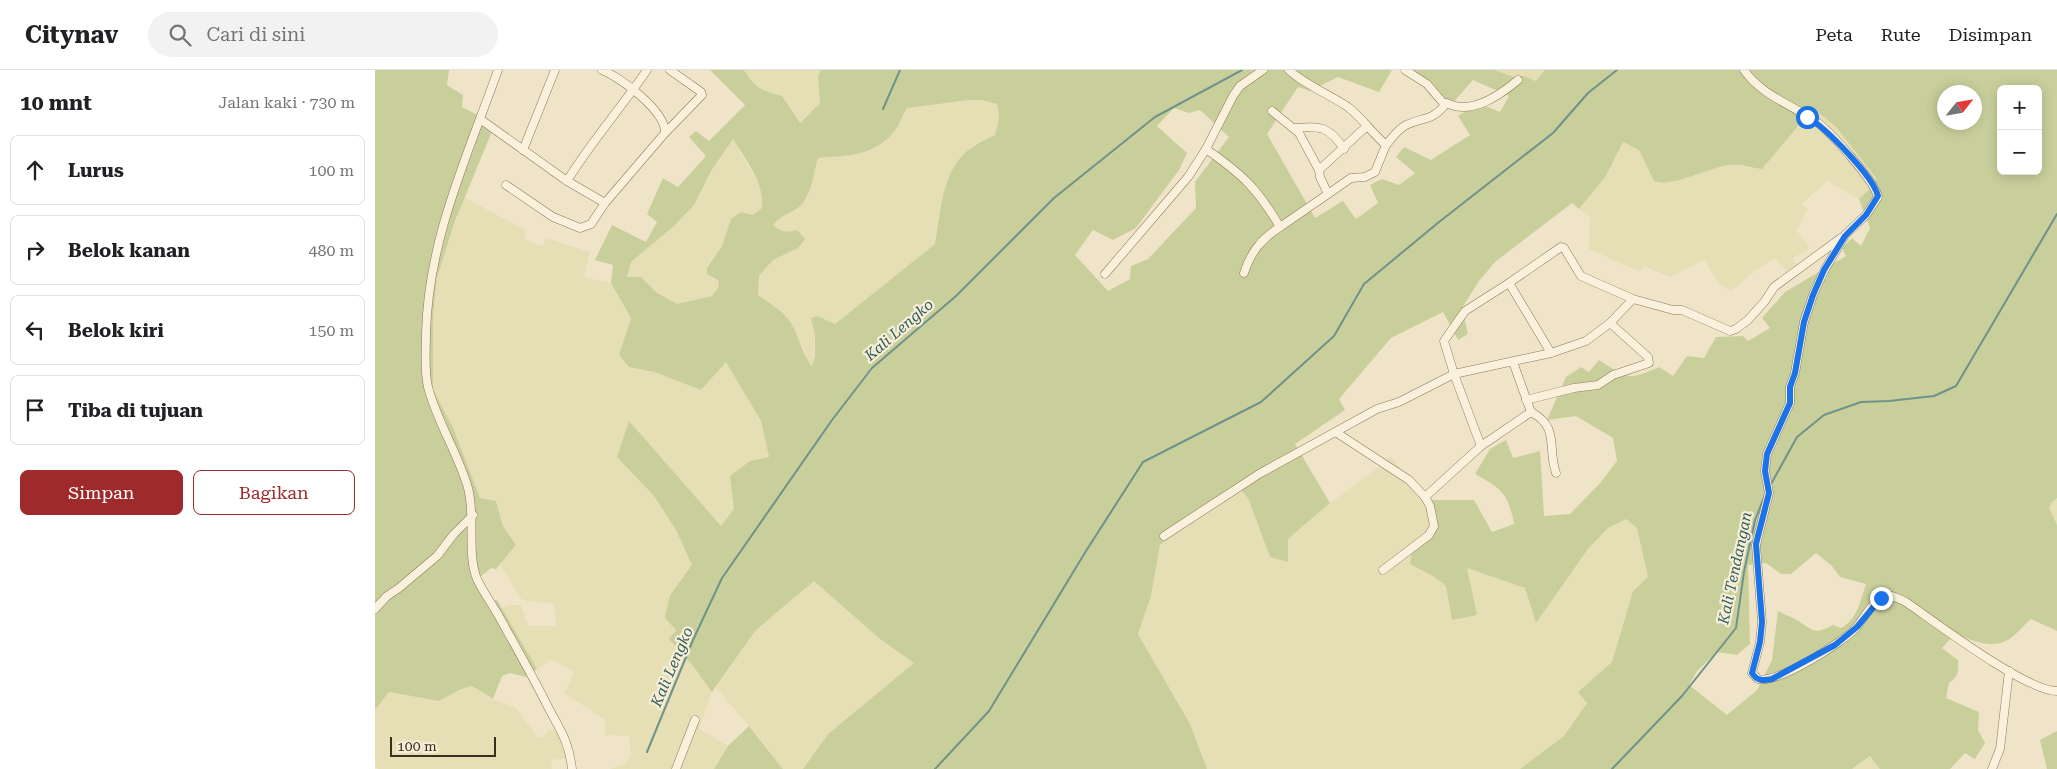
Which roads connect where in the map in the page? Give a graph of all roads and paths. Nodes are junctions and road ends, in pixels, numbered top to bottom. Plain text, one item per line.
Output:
1 (498, 70) edge
2 (555, 70) edge
3 (602, 70) edge
4 (647, 70) edge
5 (670, 70) edge
6 (1263, 70) edge
7 (1289, 70) edge
8 (1405, 70) edge
9 (1744, 70) edge
10 (1519, 80) dead end
11 (633, 90) junction
12 (1445, 105) junction
13 (1271, 111) dead end
14 (480, 120) junction
15 (1367, 126) junction
16 (1295, 128) junction
17 (665, 133) junction
18 (1386, 145) junction
19 (1206, 149) junction
20 (1344, 149) junction
21 (523, 150) junction
22 (1319, 170) junction
23 (567, 181) junction
24 (506, 185) dead end
25 (1328, 194) junction
26 (605, 203) junction
27 (1280, 227) junction
28 (1845, 236) junction
29 (1244, 273) dead end
30 (1105, 274) dead end
31 (1509, 283) junction
32 (1633, 300) junction
33 (1610, 323) junction
34 (1551, 353) junction
35 (1513, 362) junction
36 (1454, 374) junction
37 (1526, 400) junction
38 (1531, 412) junction
39 (1337, 433) junction
40 (1481, 446) junction
41 (1556, 473) dead end
42 (1425, 498) junction
43 (473, 516) junction
44 (1164, 536) dead end
45 (1383, 570) dead end
46 (375, 609) edge
47 (2009, 671) junction
48 (2057, 691) edge
49 (695, 720) dead end
50 (572, 769) edge
51 (676, 769) edge
52 (1992, 769) edge

1 - 14 street
2 - 21 street
3 - 11 street
4 - 11 street
5 - 17 street
6 - 19 street
7 - 15 street
8 - 12 street
9 - 28 street
10 - 12 street
11 - 17 street
11 - 23 street
12 - 18 street
13 - 16 street
14 - 21 street
14 - 43 street
15 - 18 street
15 - 20 street
16 - 20 street
16 - 22 street
17 - 26 street
18 - 25 street
19 - 27 street
19 - 30 street
20 - 22 street
21 - 23 street
22 - 25 street
23 - 26 street
24 - 26 street
25 - 27 street
27 - 29 street
28 - 32 street
28 - 47 street
31 - 32 street
31 - 34 street
31 - 36 street
32 - 33 street
33 - 34 street
33 - 37 street
34 - 35 street
35 - 36 street
35 - 37 street
36 - 39 street
36 - 40 street
37 - 38 street
38 - 40 street
38 - 41 street
39 - 42 street
39 - 44 street
40 - 42 street
42 - 45 street
43 - 46 street
43 - 50 street
47 - 48 street
47 - 52 street
49 - 51 street

